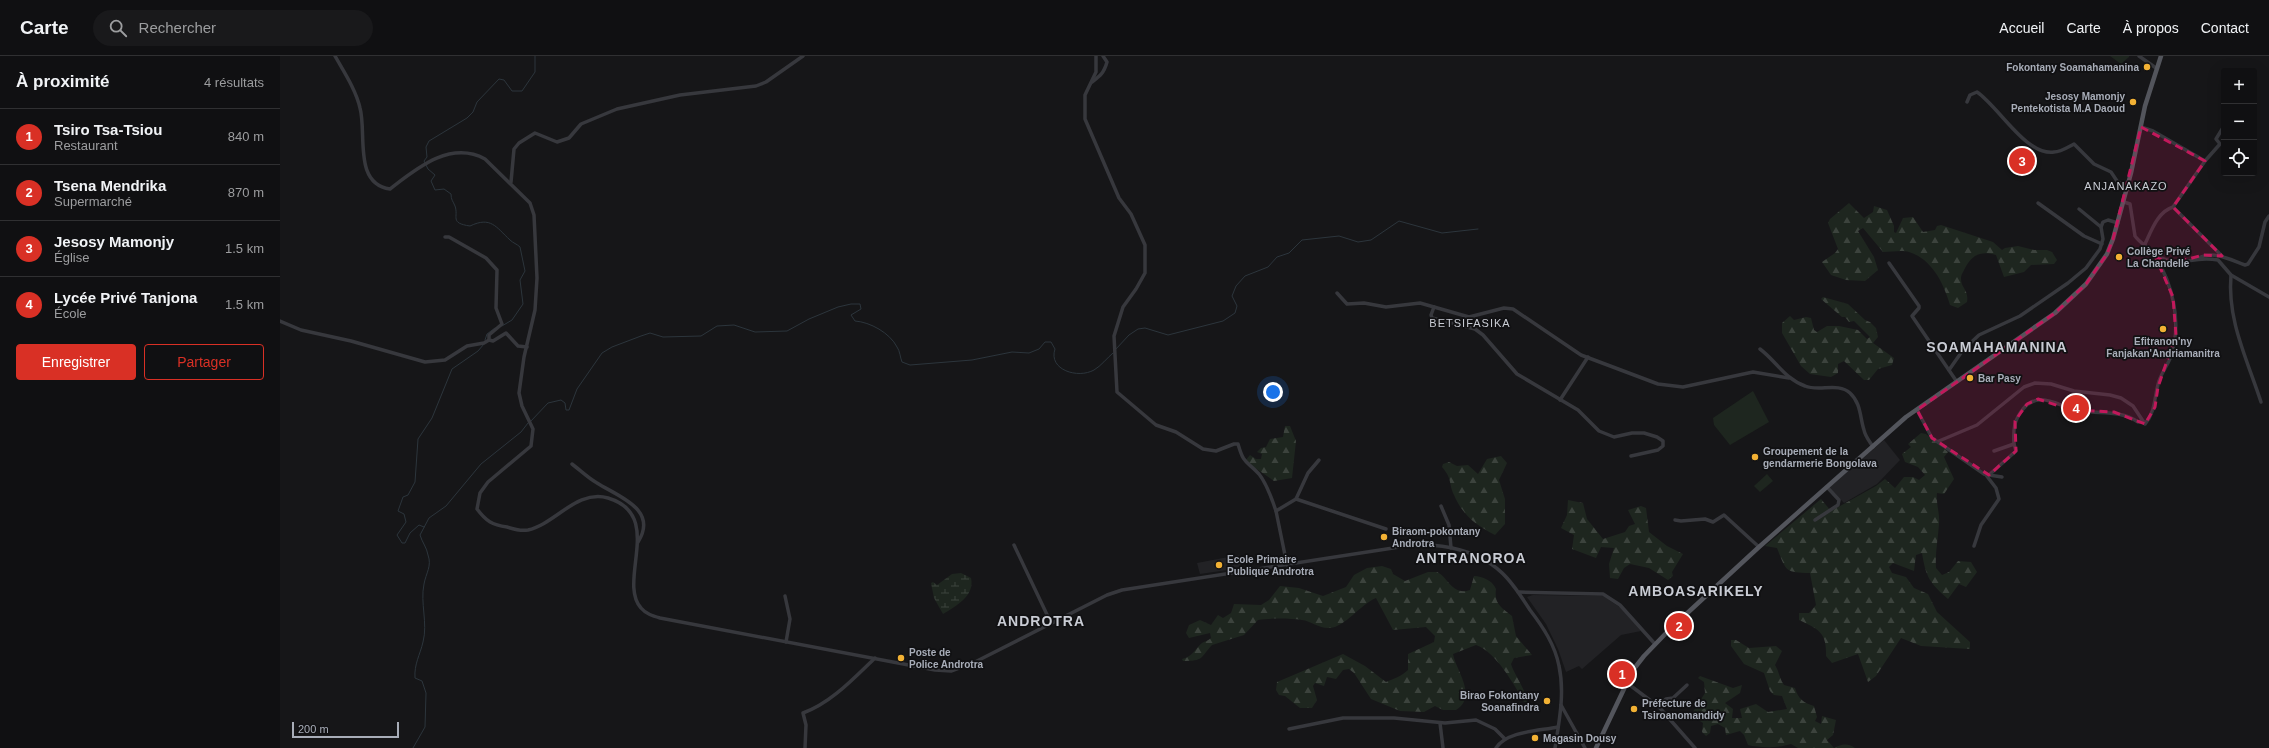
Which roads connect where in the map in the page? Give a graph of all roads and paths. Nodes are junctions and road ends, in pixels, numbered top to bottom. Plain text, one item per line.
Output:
1 (335, 56) edge
2 (803, 56) edge
3 (1096, 56) edge
4 (1103, 56) edge
5 (2139, 56) edge
6 (2161, 56) edge
7 (2156, 68) junction
8 (1091, 83) junction
9 (1967, 102) dead end
10 (2141, 127) junction
11 (2221, 131) edge
12 (2205, 161) junction
13 (511, 182) junction
14 (2127, 188) junction
15 (2124, 202) junction
16 (2038, 203) dead end
17 (2173, 207) junction
18 (2079, 209) dead end
19 (2269, 216) edge
20 (2118, 223) junction
21 (2101, 228) junction
22 (444, 237) dead end
23 (2102, 244) junction
24 (2144, 246) junction
25 (2152, 252) junction
26 (2222, 256) junction
27 (2196, 259) junction
28 (1889, 263) dead end
29 (2231, 274) junction
30 (1337, 293) dead end
31 (2269, 297) edge
32 (1434, 307) junction
33 (280, 321) edge
34 (489, 340) junction
35 (527, 347) junction
36 (1760, 349) dead end
37 (1588, 357) junction
38 (1949, 370) junction
39 (1789, 378) junction
40 (1958, 382) junction
41 (1560, 400) junction
42 (2261, 402) dead end
43 (1917, 410) junction
44 (2142, 421) junction
45 (1939, 442) junction
46 (2014, 444) junction
47 (1873, 447) junction
48 (1994, 451) dead end
49 (1631, 456) dead end
50 (1319, 460) dead end
51 (572, 464) dead end
52 (1988, 475) junction
53 (2002, 477) dead end
54 (1827, 487) junction
55 (1296, 499) junction
56 (1441, 506) dead end
57 (1276, 511) junction
58 (1675, 520) dead end
59 (1815, 520) dead end
60 (1386, 529) dead end
61 (638, 543) junction
62 (1014, 545) dead end
63 (1974, 546) dead end
64 (1758, 547) junction
65 (1451, 548) junction
66 (1287, 565) junction
67 (1518, 592) junction
68 (785, 596) dead end
69 (1051, 623) junction
70 (786, 642) junction
71 (1654, 644) junction
72 (875, 658) junction
73 (1627, 683) junction
74 (1687, 685) dead end
75 (1561, 705) junction
76 (1659, 707) junction
77 (1440, 723) junction
78 (1558, 727) junction
79 (1289, 729) dead end
80 (1505, 739) junction
81 (806, 748) edge
82 (1443, 748) edge
83 (1496, 748) edge
84 (1555, 748) edge
85 (1585, 748) edge
86 (1596, 748) edge
87 (1695, 748) edge

1 - 13 street
2 - 13 street
3 - 8 street
4 - 8 street
5 - 7 street
6 - 7 main road
7 - 10 main road
8 - 57 street
9 - 14 street
10 - 12 street
10 - 14 main road
11 - 12 street
12 - 17 street
13 - 35 street
14 - 15 main road
15 - 20 main road
15 - 24 street
16 - 23 street
17 - 24 street
17 - 26 street
18 - 21 street
19 - 26 street
20 - 21 street
20 - 40 main road
21 - 23 street
22 - 34 street
23 - 38 street
24 - 25 street
25 - 27 street
25 - 44 street
26 - 27 street
27 - 29 street
28 - 38 street
29 - 31 street
29 - 42 street
30 - 32 street
32 - 37 street
32 - 41 street
33 - 34 street
34 - 35 street
35 - 61 street
36 - 39 street
37 - 39 street
37 - 41 street
38 - 40 street
39 - 47 street
40 - 43 main road
41 - 49 street
43 - 45 street
43 - 47 main road
44 - 45 street
44 - 46 street
45 - 52 street
46 - 48 street
46 - 52 street
47 - 54 main road
50 - 55 street
51 - 61 street
52 - 53 street
52 - 63 street
54 - 59 street
54 - 64 main road
55 - 57 street
55 - 60 street
56 - 65 street
57 - 66 street
58 - 64 street
61 - 70 street
62 - 69 street
64 - 71 main road
65 - 66 street
65 - 67 street
66 - 69 street
67 - 71 street
67 - 75 street
68 - 70 street
69 - 72 street
70 - 72 street
71 - 73 main road
72 - 81 street
73 - 76 street
73 - 86 main road
74 - 76 street
75 - 78 street
75 - 85 street
76 - 87 street
77 - 79 street
77 - 80 street
77 - 82 street
78 - 80 street
78 - 84 street
80 - 83 street

